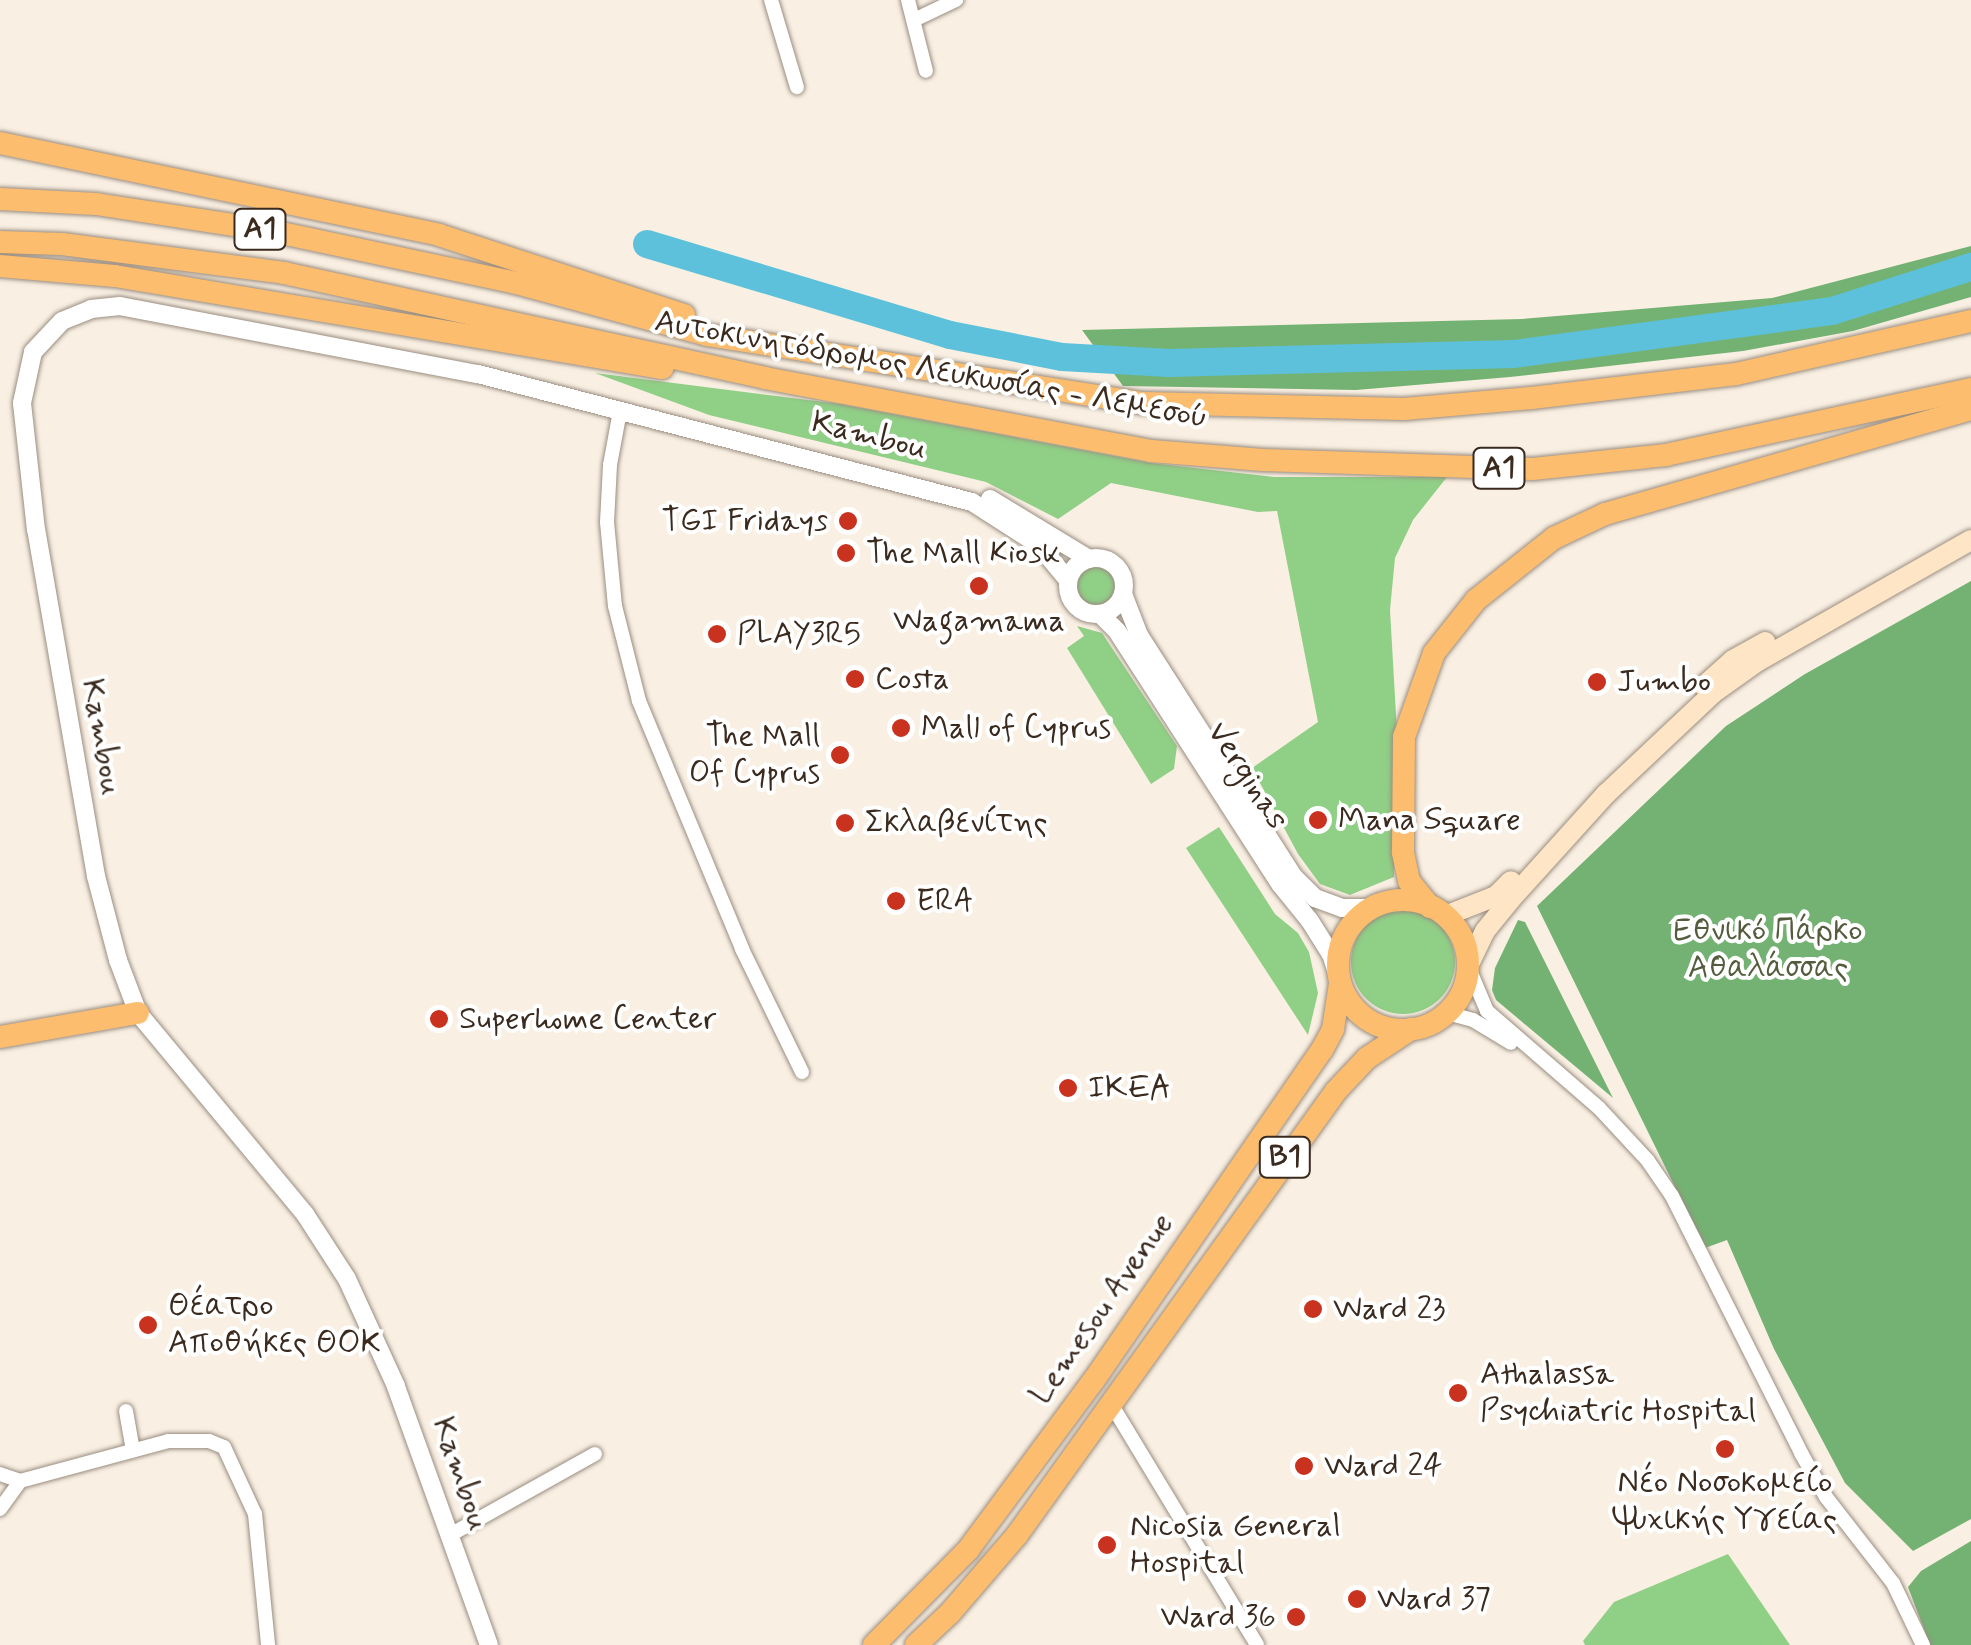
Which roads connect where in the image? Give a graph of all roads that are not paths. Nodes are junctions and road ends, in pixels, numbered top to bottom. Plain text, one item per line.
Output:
1 (771, 0) edge
2 (908, 0) edge
3 (956, 0) edge
4 (914, 20) junction
5 (926, 71) dead end
6 (796, 86) dead end
7 (0, 143) edge
8 (0, 199) edge
9 (0, 242) edge
10 (7, 268) edge
11 (1971, 322) edge
12 (822, 354) junction
13 (765, 378) junction
14 (1971, 388) edge
15 (1971, 410) edge
16 (620, 411) junction
17 (1971, 525) edge
18 (1971, 540) edge
19 (1089, 558) junction
20 (1068, 580) junction
21 (1122, 594) junction
22 (1100, 614) junction
23 (1368, 908) junction
24 (1437, 911) junction
25 (1468, 966) junction
26 (1339, 980) junction
27 (138, 1013) junction
28 (1447, 1014) junction
29 (1411, 1029) junction
30 (5, 1034) edge
31 (1542, 1062) junction
32 (802, 1072) dead end
33 (1110, 1402) junction
34 (126, 1411) dead end
35 (133, 1450) junction
36 (595, 1454) dead end
37 (0, 1474) edge
38 (20, 1481) junction
39 (0, 1509) edge
40 (450, 1536) junction
41 (268, 1645) edge
42 (488, 1645) edge
43 (874, 1645) edge
44 (916, 1645) edge
45 (1257, 1645) edge
46 (1923, 1645) edge

1 - 6 street
2 - 4 street
3 - 4 street
4 - 5 street
7 - 12 main road
8 - 12 main road, A1
9 - 13 main road, Αυτοκινητόδρομος Λευκωσίας - Λεμεσού / A1
10 - 13 main road
11 - 12 main road, A1
13 - 14 main road, Αυτοκινητόδρομος Λευκωσίας - Λεμεσού / A1
15 - 24 main road
16 - 19 street, Kambou
16 - 20 street, Kambou
16 - 27 street, Kambou
16 - 32 street
17 - 24 main road
18 - 25 main road
19 - 20 street
19 - 21 street
20 - 22 street
21 - 22 street
21 - 23 street, Verginas
22 - 26 street, Verginas
23 - 24 main road
23 - 26 main road, B1
24 - 25 main road
25 - 28 main road
25 - 31 street
26 - 29 main road
26 - 43 main road, Lemesou Avenue / B1
27 - 30 main road
27 - 40 street, Kambou
28 - 29 main road, B1
28 - 31 street
29 - 33 main road, Lemesou Avenue / B1
31 - 46 street
33 - 44 main road, Lemesou Avenue / B1
33 - 45 street
34 - 35 street
35 - 38 street
35 - 41 street
36 - 40 street
37 - 38 street
38 - 39 street
40 - 42 street, Kambou

